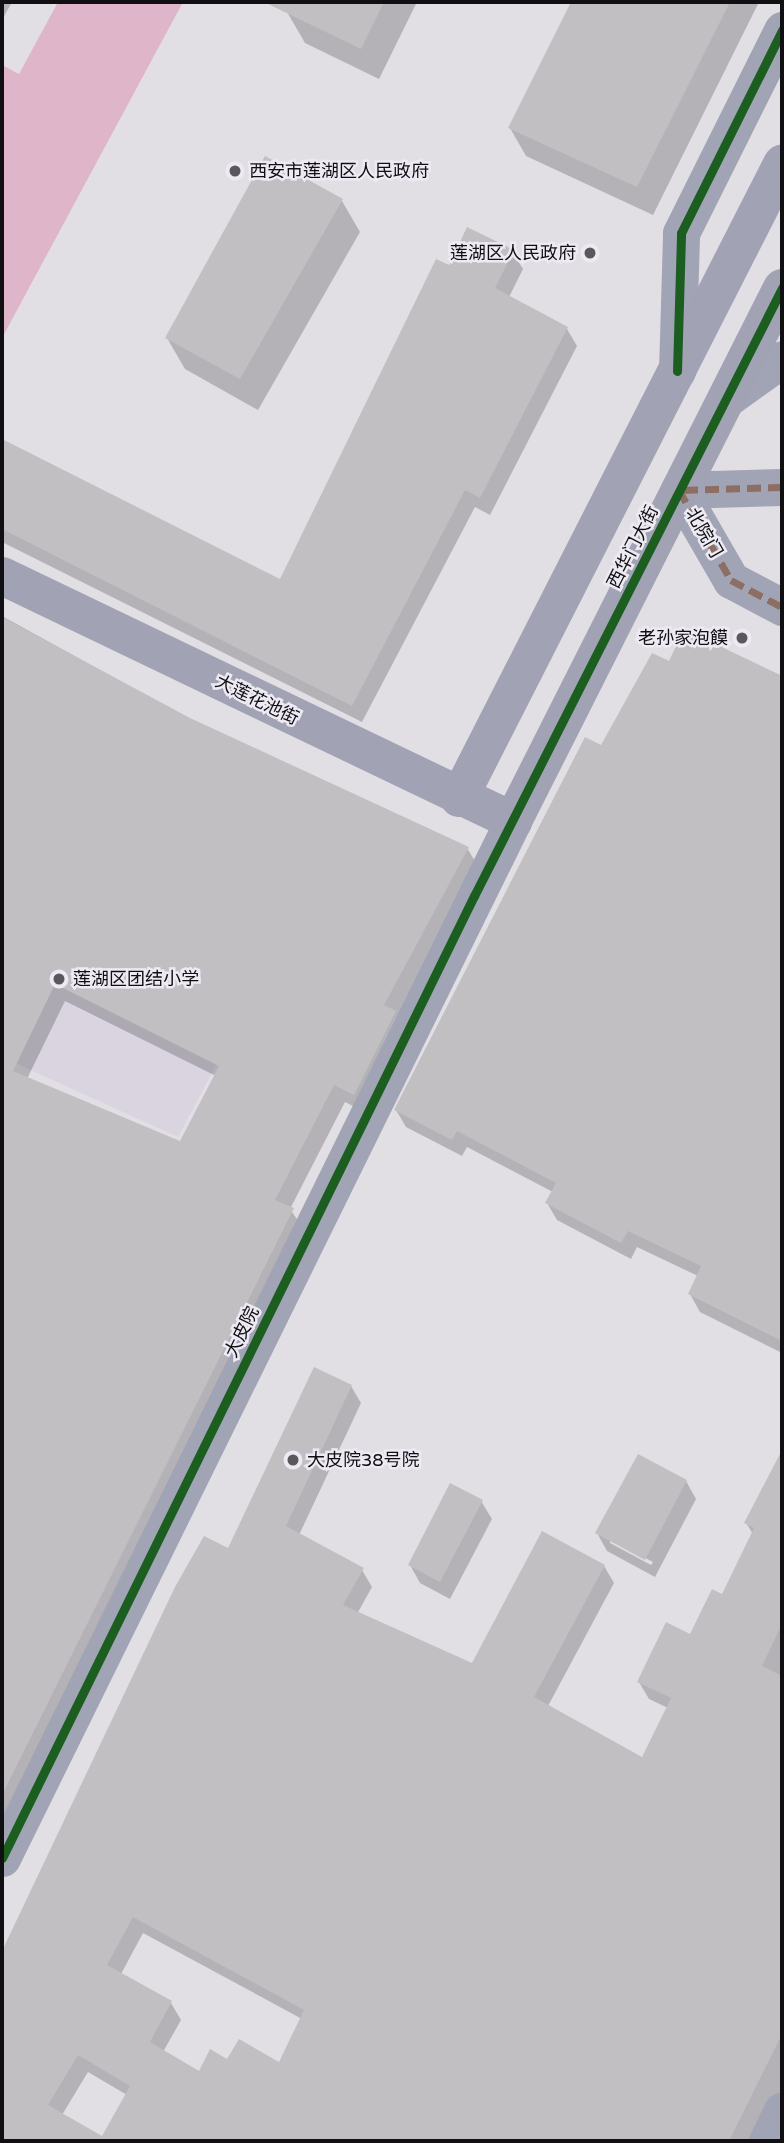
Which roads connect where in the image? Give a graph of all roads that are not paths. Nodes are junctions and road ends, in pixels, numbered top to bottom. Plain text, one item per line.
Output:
1 (782, 30) edge
2 (782, 164) edge
3 (782, 288) edge
4 (782, 359) edge
5 (677, 371) junction
6 (725, 400) junction
7 (782, 487) edge
8 (679, 490) junction
9 (2, 576) edge
10 (782, 607) edge
11 (459, 798) junction
12 (513, 821) junction
13 (2, 1858) edge
14 (782, 2110) edge
15 (767, 2141) edge

1 - 5 street
2 - 5 street
3 - 6 street, 西华门大街
4 - 6 street
5 - 11 street
6 - 8 street, 西华门大街
7 - 8 street, 北院门
8 - 10 street, 北院门
8 - 12 street, 西华门大街
9 - 11 street, 大莲花池街
11 - 12 street, 大莲花池街
12 - 13 street, 大皮院
14 - 15 street

